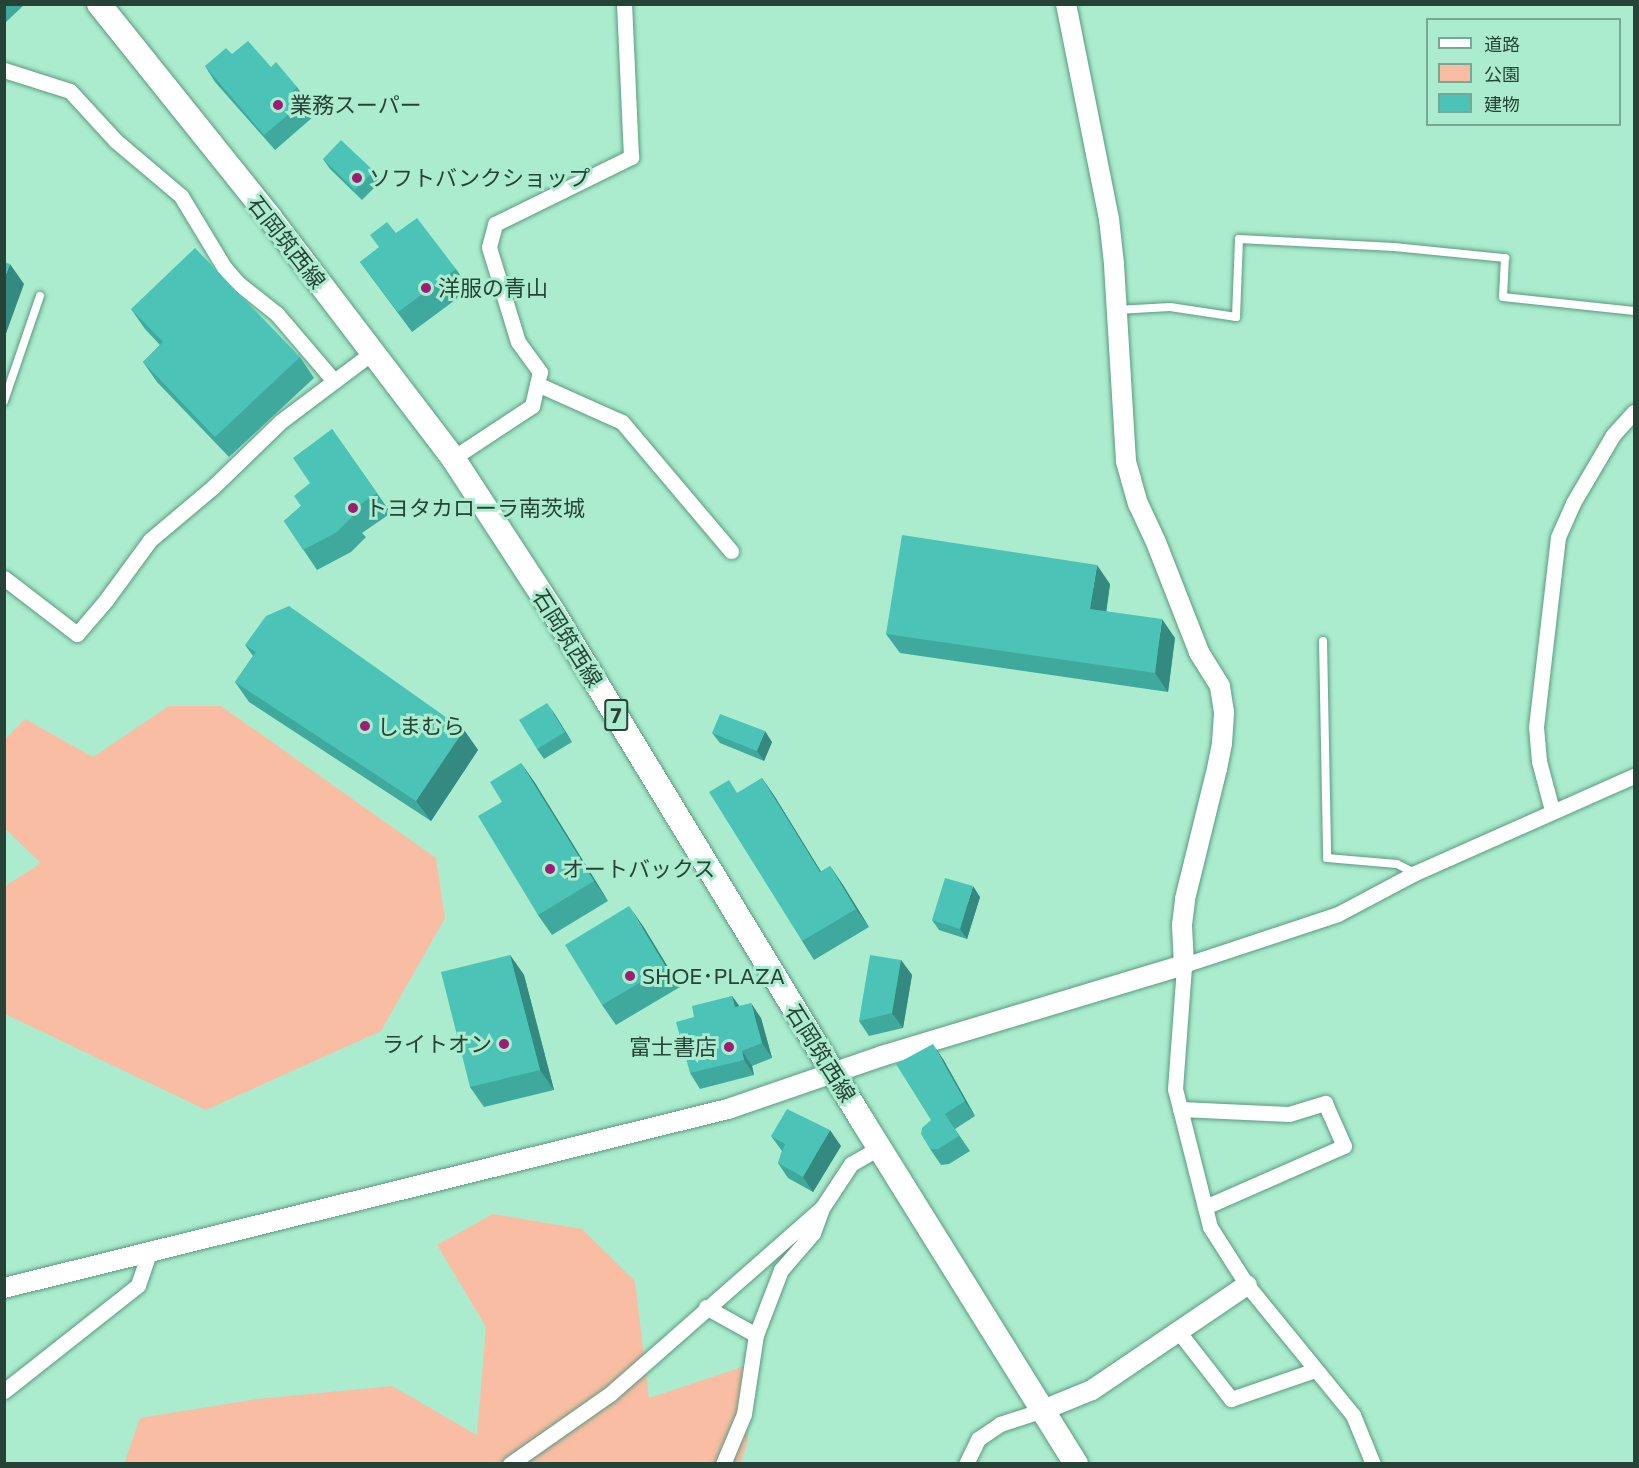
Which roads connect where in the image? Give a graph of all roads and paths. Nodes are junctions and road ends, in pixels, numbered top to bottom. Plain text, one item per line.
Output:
1 (99, 4) edge
2 (624, 4) edge
3 (1066, 4) edge
4 (4, 70) edge
5 (40, 296) dead end
6 (1116, 310) junction
7 (1635, 311) edge
8 (373, 352) junction
9 (334, 381) junction
10 (537, 384) junction
11 (4, 401) edge
12 (1635, 412) edge
13 (453, 458) junction
14 (731, 551) dead end
15 (4, 578) edge
16 (1323, 641) dead end
17 (1633, 779) edge
18 (1552, 810) junction
19 (1415, 873) junction
20 (1184, 965) junction
21 (833, 1073) junction
22 (1180, 1109) junction
23 (879, 1148) junction
24 (1205, 1207) junction
25 (822, 1208) junction
26 (150, 1251) junction
27 (1246, 1285) junction
28 (4, 1288) edge
29 (706, 1307) junction
30 (756, 1335) junction
31 (1182, 1336) dead end
32 (1315, 1370) junction
33 (4, 1391) edge
34 (1043, 1410) junction
35 (510, 1464) edge
36 (723, 1464) edge
37 (966, 1464) edge
38 (1076, 1464) edge
39 (1373, 1464) edge

1 - 8 main road, 石岡筑西線 / 7
2 - 10 street
3 - 6 street
4 - 9 street
5 - 11 lane
6 - 7 lane
6 - 20 street
8 - 9 street
8 - 13 main road, 石岡筑西線 / 7
9 - 15 street
10 - 13 street
10 - 14 street
12 - 18 street
13 - 21 main road, 石岡筑西線 / 7
16 - 19 lane
17 - 18 street
18 - 19 street
19 - 20 street
20 - 21 street
20 - 22 street
21 - 23 main road, 石岡筑西線 / 7
21 - 26 street
22 - 24 street
22 - 24 street
23 - 25 street
23 - 34 main road, 石岡筑西線 / 7
24 - 27 street
25 - 29 street
25 - 30 street
26 - 28 street
26 - 33 street
27 - 32 street
27 - 34 street
29 - 30 street
29 - 35 street
30 - 36 street
31 - 32 street
32 - 39 street
34 - 37 street
34 - 38 main road, 石岡筑西線 / 7

